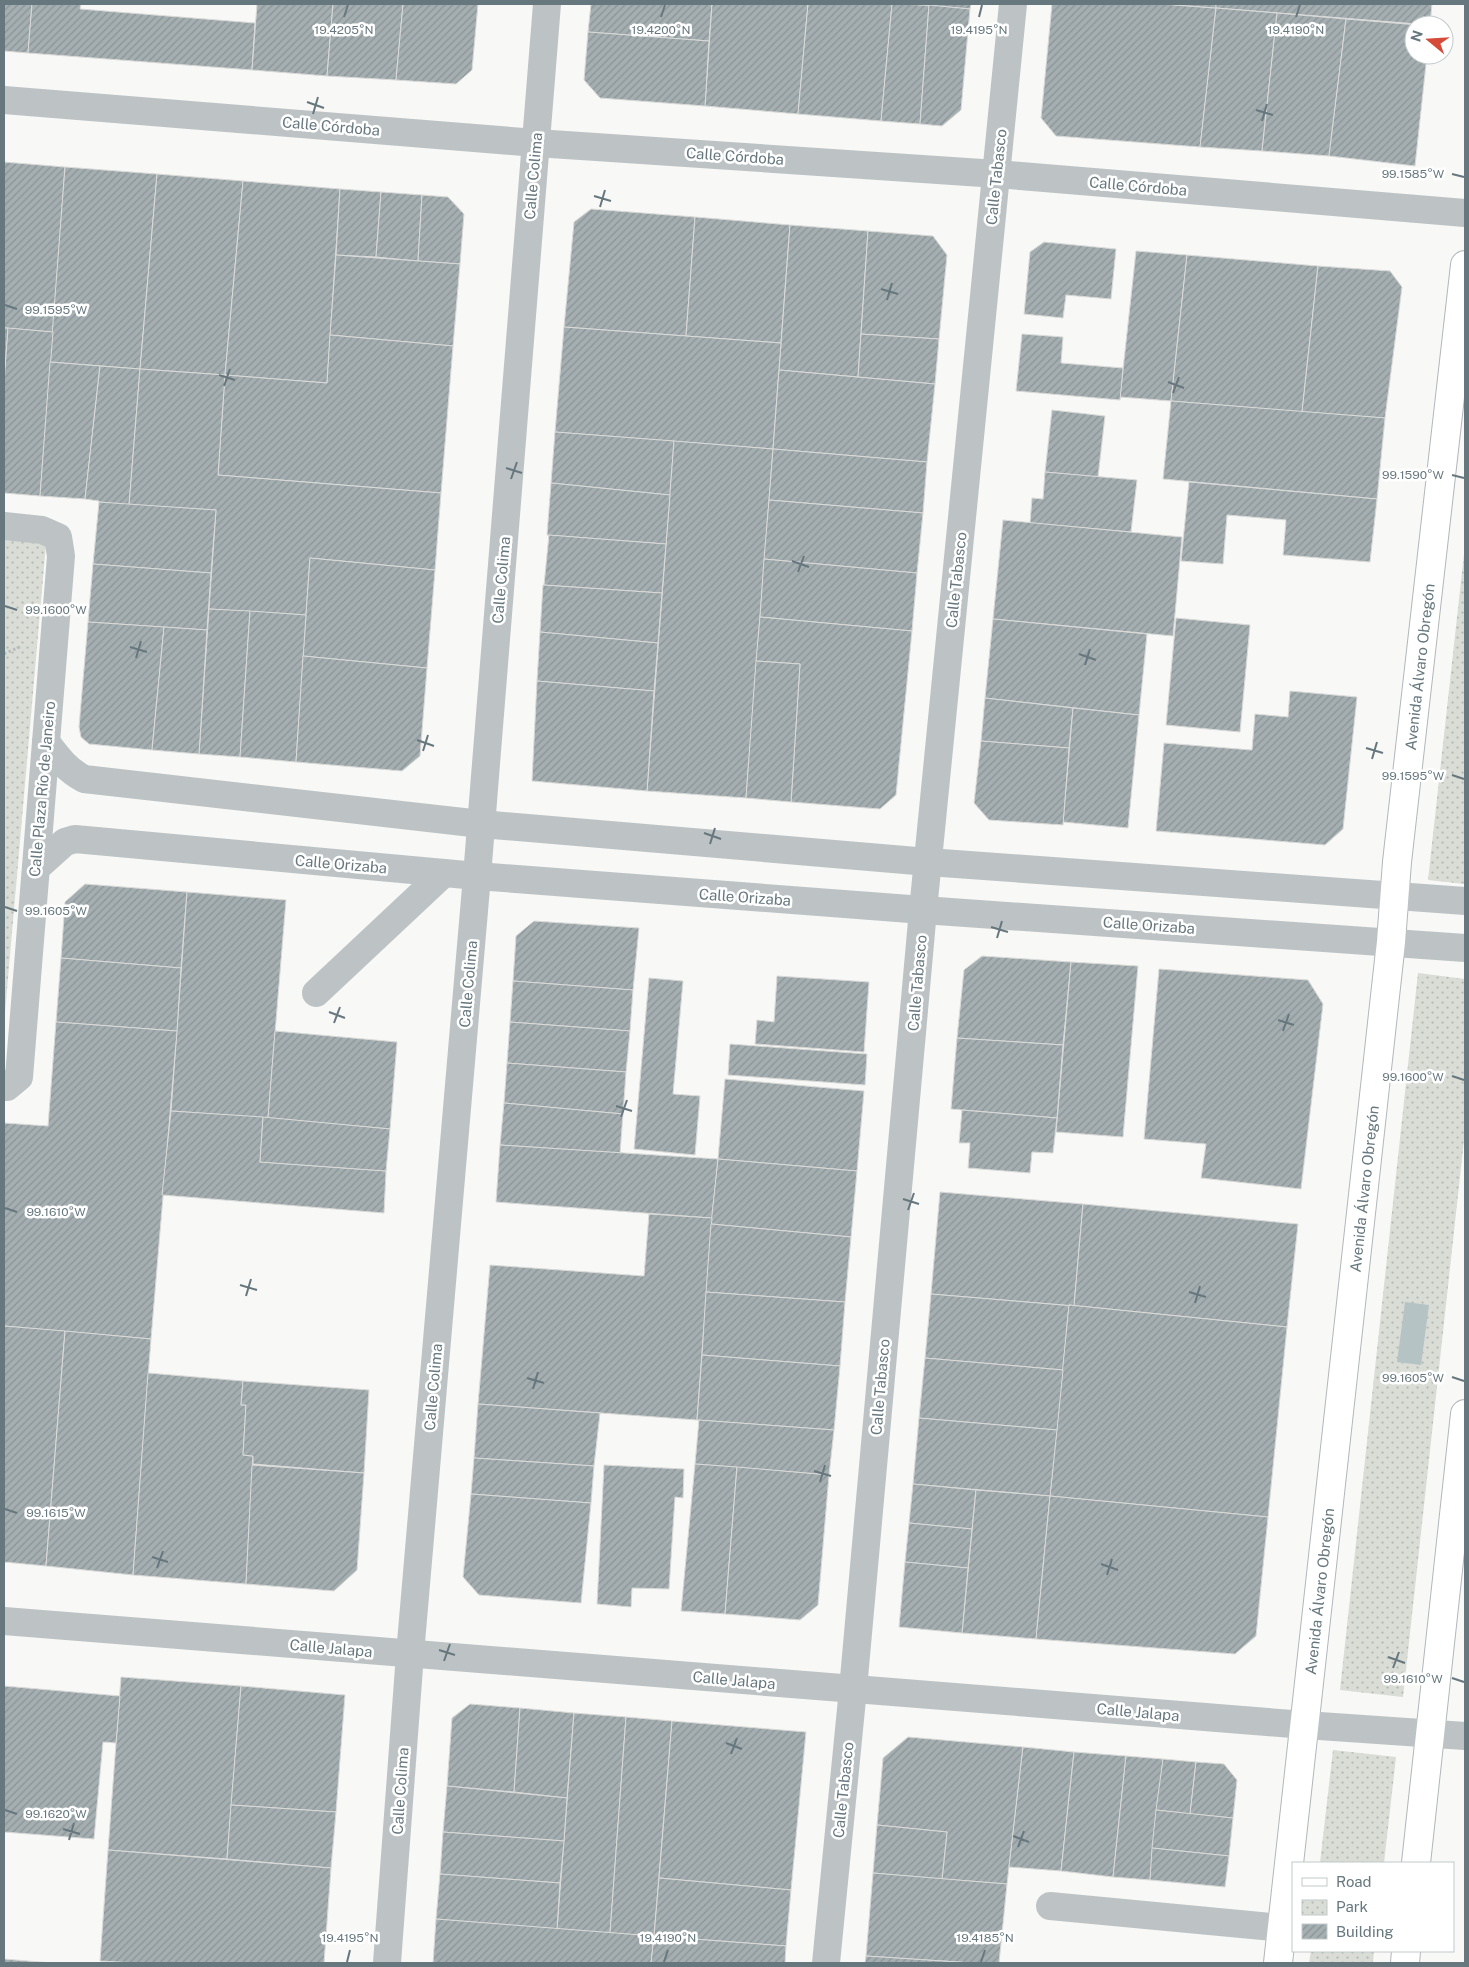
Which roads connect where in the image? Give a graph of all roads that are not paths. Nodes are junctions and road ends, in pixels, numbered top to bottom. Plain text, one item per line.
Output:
1 (547, 4) edge
2 (1013, 4) edge
3 (4, 100) edge
4 (536, 143) junction
5 (996, 174) junction
6 (1465, 213) edge
7 (1465, 265) edge
8 (4, 526) edge
9 (46, 742) junction
10 (481, 824) junction
11 (928, 862) junction
12 (36, 868) junction
13 (444, 873) junction
14 (477, 876) junction
15 (1394, 896) junction
16 (1465, 901) edge
17 (923, 910) junction
18 (1391, 942) junction
19 (1465, 948) edge
20 (316, 993) dead end
21 (4, 1087) edge
22 (1465, 1414) edge
23 (4, 1621) edge
24 (410, 1654) junction
25 (853, 1689) junction
26 (1305, 1725) junction
27 (1431, 1734) junction
28 (1465, 1736) edge
29 (1416, 1862) edge
30 (1050, 1906) dead end
31 (1283, 1928) junction
32 (387, 1963) edge
33 (826, 1963) edge
34 (1278, 1963) edge

1 - 4 street, Calle Colima
2 - 5 street, Calle Tabasco
3 - 4 street, Calle Córdoba
4 - 5 street, Calle Córdoba
4 - 10 street, Calle Colima
5 - 6 street, Calle Córdoba
5 - 11 street, Calle Tabasco
7 - 15 main road, Avenida Álvaro Obregón
8 - 9 street, Calle Plaza Río de Janeiro
9 - 10 street
9 - 12 street, Calle Plaza Río de Janeiro
10 - 11 street
10 - 14 street, Calle Colima
11 - 15 street
11 - 17 street, Calle Tabasco
12 - 13 street, Calle Orizaba
12 - 21 street, Calle Plaza Río de Janeiro
13 - 14 street, Calle Orizaba
13 - 20 street
14 - 17 street, Calle Orizaba
14 - 24 street, Calle Colima
15 - 16 street
15 - 18 main road, Avenida Álvaro Obregón
17 - 18 street, Calle Orizaba
17 - 25 street, Calle Tabasco
18 - 19 street, Calle Orizaba
18 - 26 main road, Avenida Álvaro Obregón
22 - 27 main road
23 - 24 street, Calle Jalapa
24 - 25 street, Calle Jalapa
24 - 32 street, Calle Colima
25 - 26 street, Calle Jalapa
25 - 33 street, Calle Tabasco
26 - 27 street, Calle Jalapa
26 - 31 main road, Avenida Álvaro Obregón
27 - 28 street, Calle Jalapa
27 - 29 main road
30 - 31 street
31 - 34 main road, Avenida Álvaro Obregón

